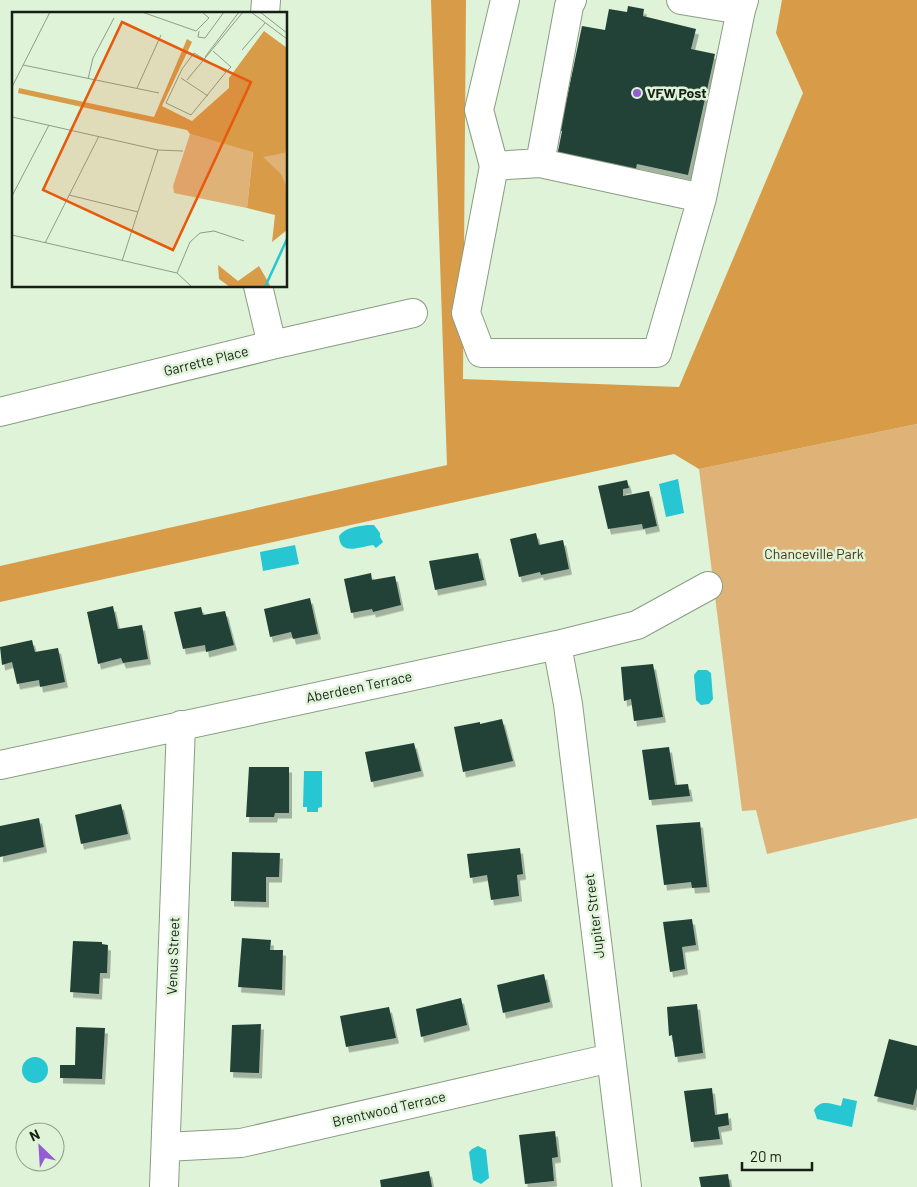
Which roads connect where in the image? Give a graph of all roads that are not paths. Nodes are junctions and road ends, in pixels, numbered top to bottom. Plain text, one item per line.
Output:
1 (505, 0) edge
2 (572, 0) edge
3 (681, 0) edge
4 (743, 5) edge
5 (540, 163) junction
6 (494, 166) junction
7 (702, 198) junction
8 (258, 288) edge
9 (413, 313) dead end
10 (272, 345) junction
11 (0, 412) edge
12 (708, 586) dead end
13 (558, 645) junction
14 (181, 725) junction
15 (0, 765) edge
16 (611, 1058) junction
17 (166, 1147) junction
18 (164, 1187) edge
19 (627, 1187) edge

1 - 6 street
2 - 5 street
3 - 4 street
4 - 7 street
5 - 6 street
5 - 7 street
6 - 7 street
8 - 10 street
9 - 10 street, Garrette Place
10 - 11 street, Garrette Place
12 - 13 street, Aberdeen Terrace
13 - 14 street, Aberdeen Terrace
13 - 16 street, Jupiter Street
14 - 15 street, Aberdeen Terrace
14 - 17 street, Venus Street
16 - 17 street, Brentwood Terrace
16 - 19 street, Jupiter Street
17 - 18 street, Venus Street

